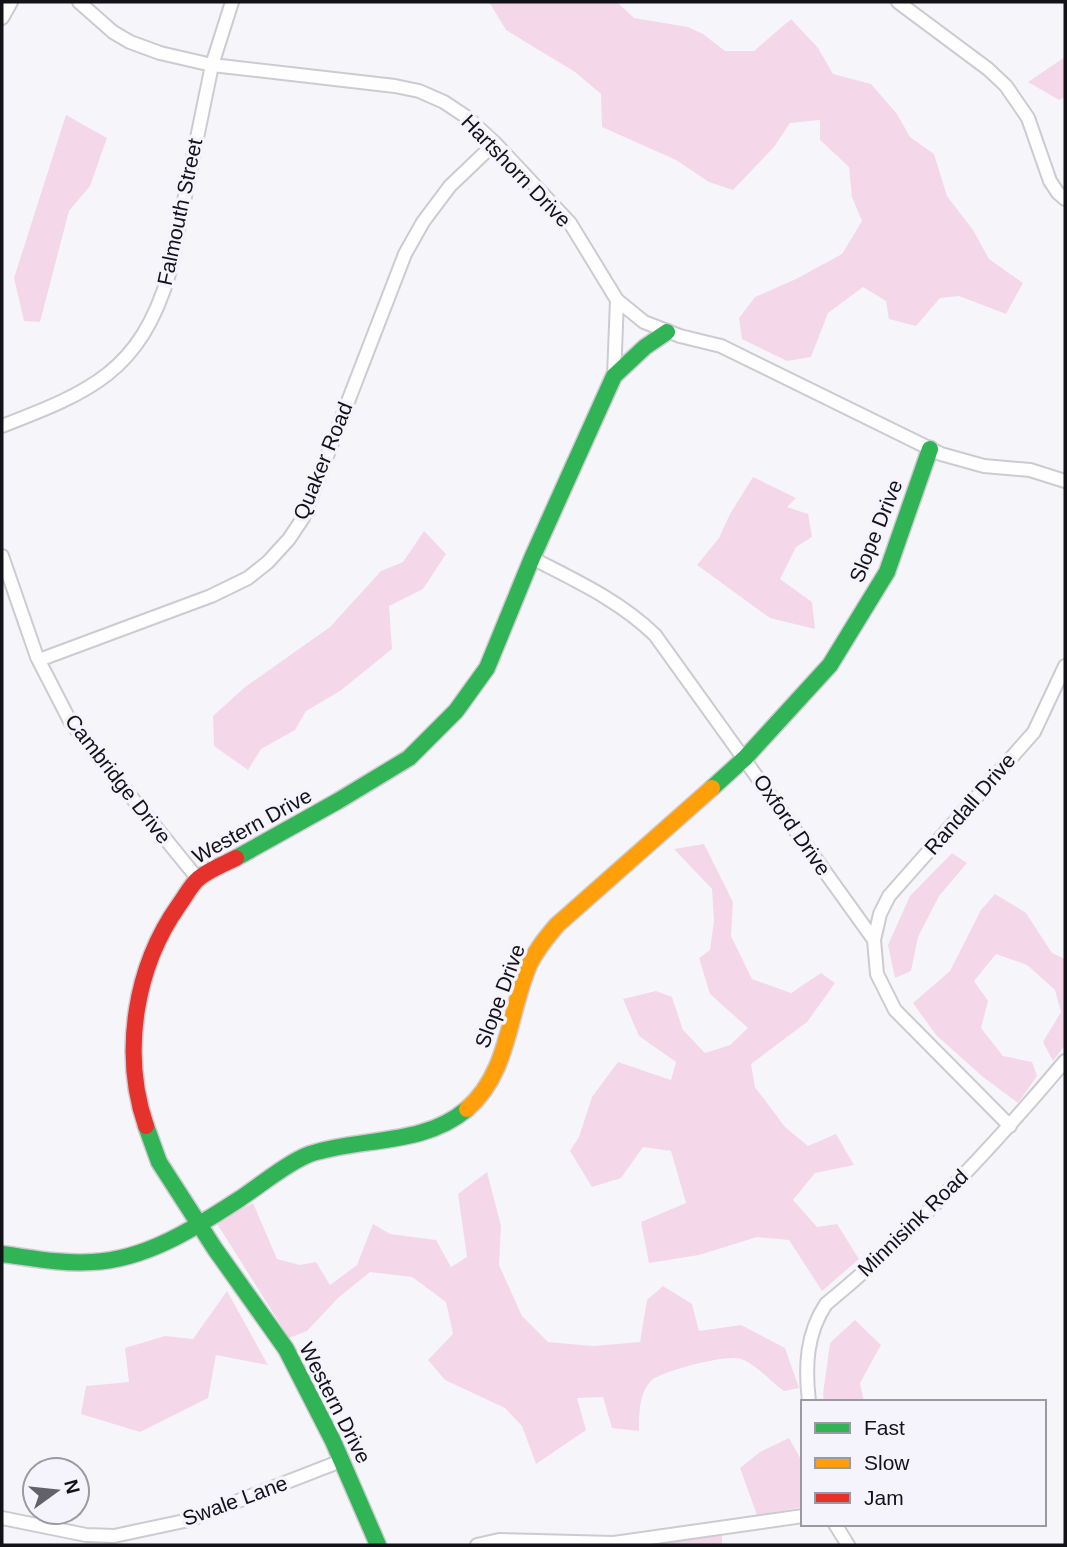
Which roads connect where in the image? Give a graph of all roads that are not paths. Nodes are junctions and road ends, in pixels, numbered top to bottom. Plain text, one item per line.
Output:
1 (11, 2) edge
2 (79, 2) edge
3 (232, 2) edge
4 (898, 2) edge
5 (2, 18) edge
6 (212, 65) junction
7 (495, 143) junction
8 (1065, 198) edge
9 (617, 300) junction
10 (667, 332) junction
11 (614, 376) junction
12 (2, 426) edge
13 (930, 449) junction
14 (1065, 481) edge
15 (2, 556) edge
16 (532, 558) junction
17 (39, 660) junction
18 (1065, 666) edge
19 (745, 758) junction
20 (198, 879) junction
21 (874, 940) junction
22 (1065, 1061) edge
23 (1010, 1126) junction
24 (201, 1225) junction
25 (2, 1254) edge
26 (809, 1400) edge
27 (341, 1461) junction
28 (801, 1516) edge
29 (2, 1518) edge
30 (836, 1526) edge
31 (378, 1545) edge
32 (477, 1545) edge
33 (848, 1545) edge

1 - 5 street
2 - 6 street, Hartshorn Drive
3 - 6 street, Falmouth Street
4 - 8 street
6 - 7 street, Hartshorn Drive
6 - 12 street, Falmouth Street
7 - 9 street, Hartshorn Drive
7 - 17 street, Quaker Road
9 - 10 street, Hartshorn Drive
9 - 11 street, Western Drive
10 - 11 street, Western Drive
10 - 13 street, Hartshorn Drive
11 - 16 street, Western Drive
13 - 14 street, Hartshorn Drive
13 - 19 street, Slope Drive
15 - 17 street, Cambridge Drive
16 - 19 street, Oxford Drive
16 - 20 street, Western Drive
17 - 20 street, Cambridge Drive
18 - 21 street, Randall Drive
19 - 21 street, Oxford Drive
19 - 24 street, Slope Drive
20 - 24 street, Western Drive
21 - 23 street, Oxford Drive
22 - 23 street, Minnisink Road
23 - 26 street, Minnisink Road
24 - 25 street, Slope Drive
24 - 27 street, Western Drive
27 - 29 street, Swale Lane
27 - 31 street, Western Drive
28 - 32 street
30 - 33 street

